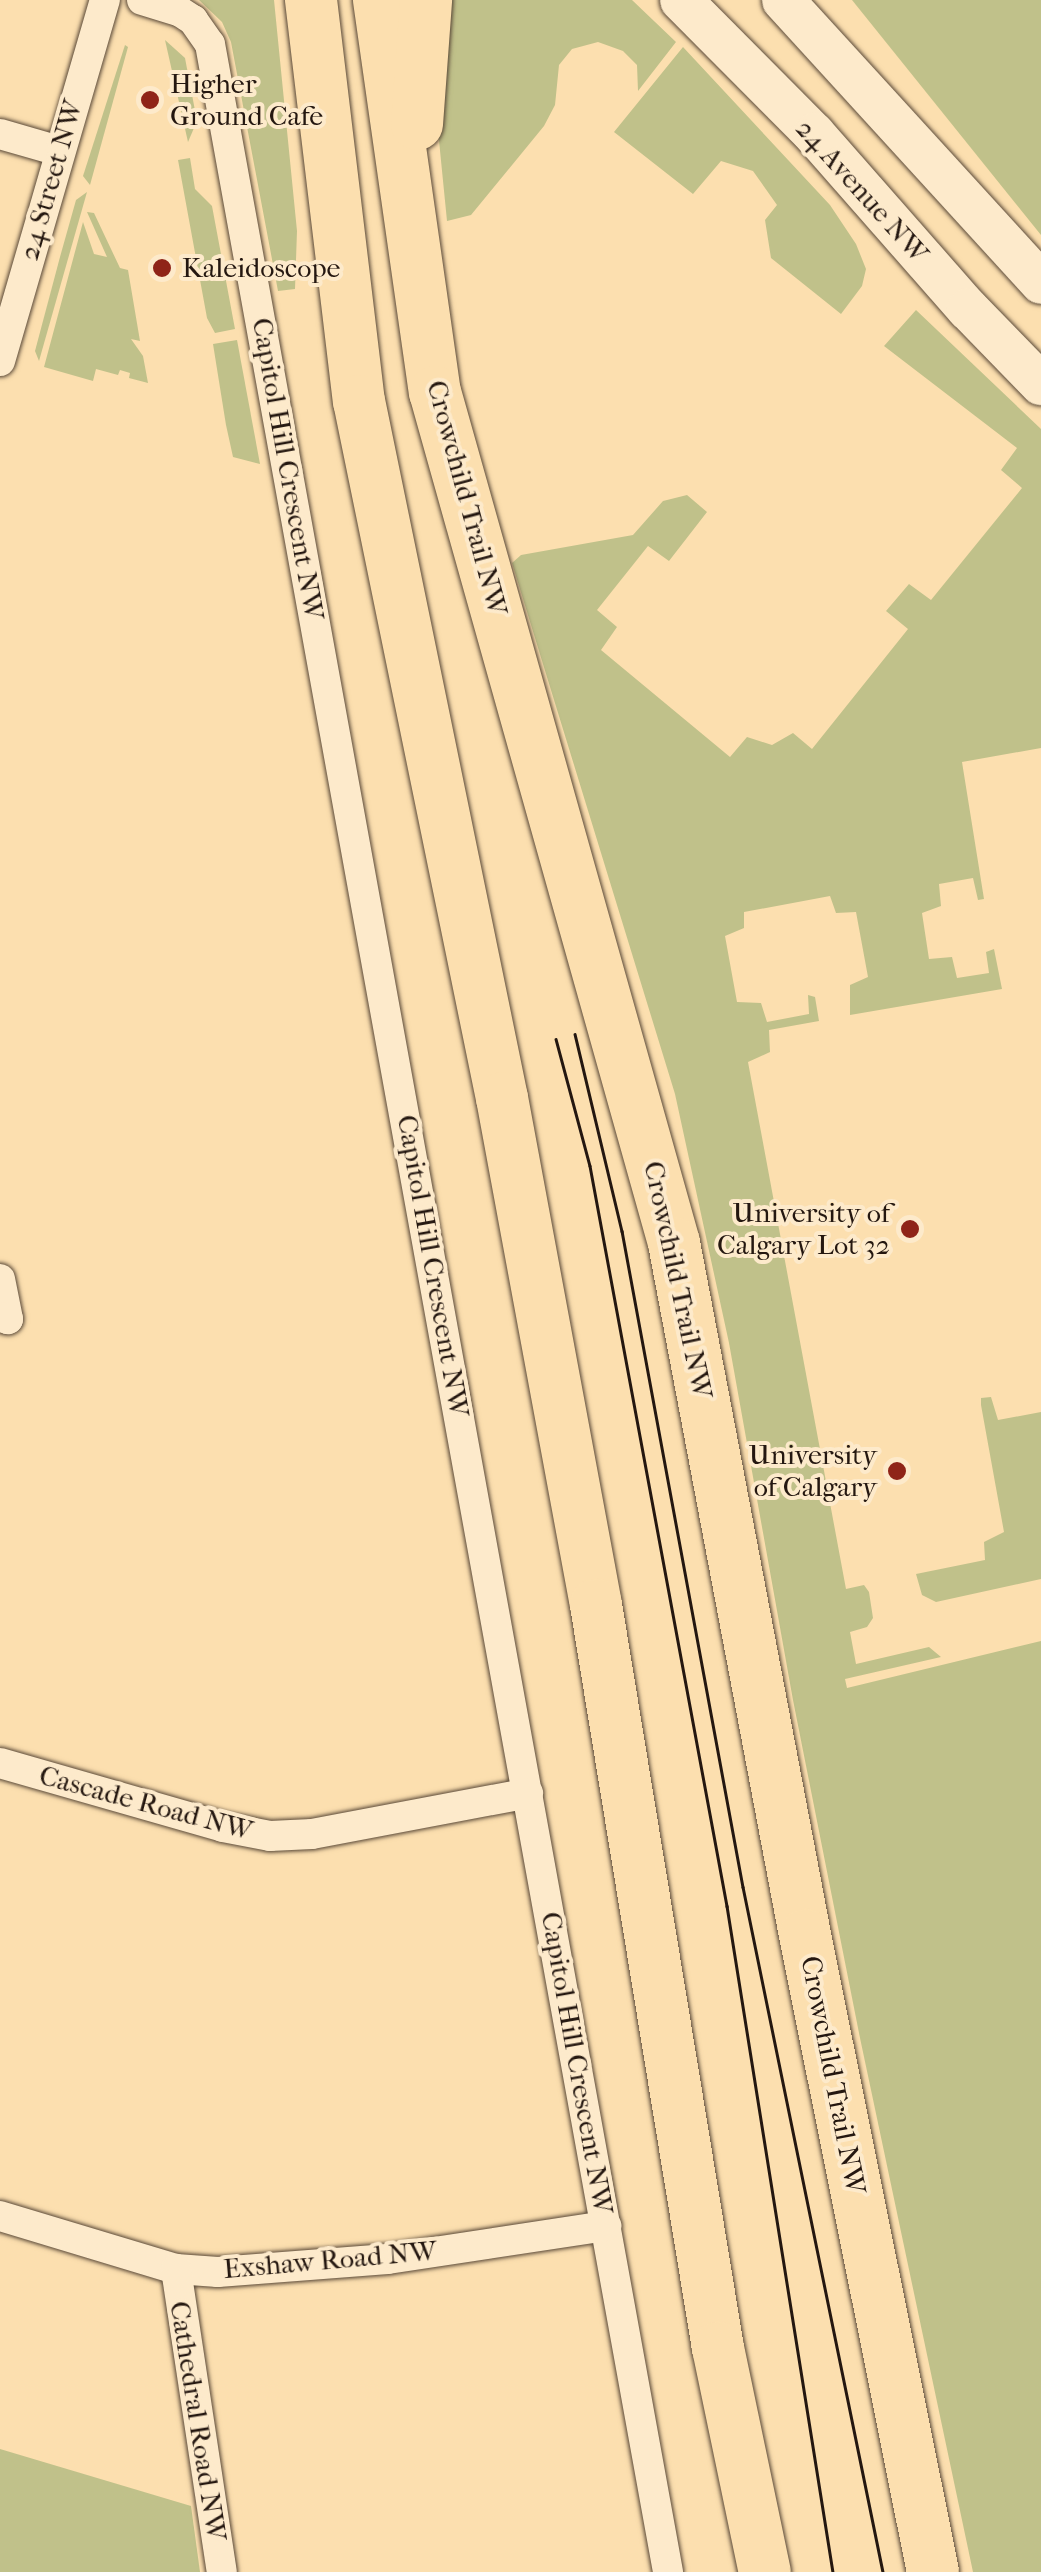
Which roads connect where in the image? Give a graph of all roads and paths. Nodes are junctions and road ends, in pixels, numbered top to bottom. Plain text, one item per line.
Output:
1 (105, 0) edge
2 (142, 0) edge
3 (311, 0) edge
4 (379, 0) edge
5 (426, 0) edge
6 (681, 0) edge
7 (783, 0) edge
8 (0, 134) edge
9 (60, 151) junction
10 (402, 162) junction
11 (1041, 283) edge
12 (0, 361) edge
13 (1041, 384) edge
14 (0, 1279) edge
15 (0, 1317) edge
16 (0, 1764) edge
17 (528, 1792) junction
18 (0, 2216) edge
19 (607, 2226) junction
20 (176, 2269) junction
21 (933, 2571) edge
22 (222, 2572) edge
23 (668, 2572) edge
24 (765, 2572) edge

1 - 9 street, 24 Street NW
2 - 17 street, Capitol Hill Crescent NW
3 - 24 highway
4 - 10 highway, Crowchild Trail NW
5 - 10 highway
6 - 13 street, 24 Avenue NW
7 - 11 street
8 - 9 street
9 - 12 street, 24 Street NW
10 - 21 highway, Crowchild Trail NW
14 - 15 street
16 - 17 street, Cascade Road NW
17 - 19 street, Capitol Hill Crescent NW
18 - 20 street, Exshaw Road NW
19 - 20 street, Exshaw Road NW
19 - 23 street, Capitol Hill Crescent NW
20 - 22 street, Cathedral Road NW

